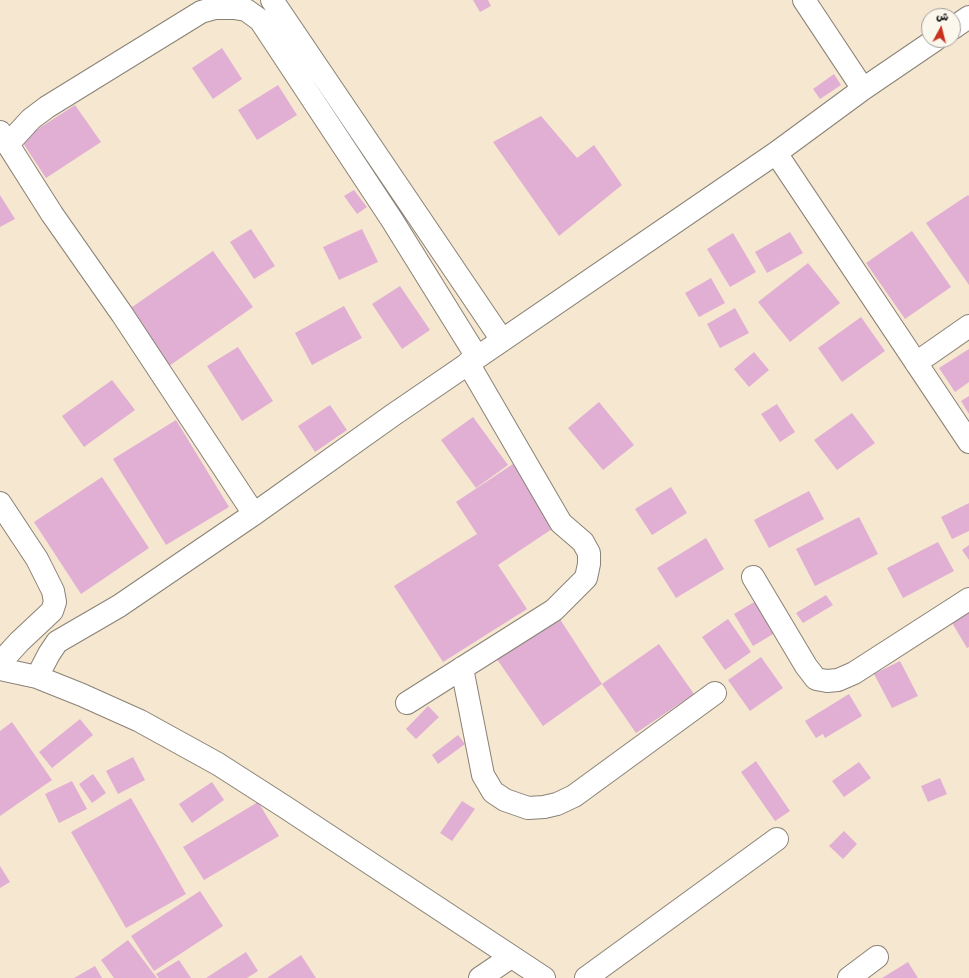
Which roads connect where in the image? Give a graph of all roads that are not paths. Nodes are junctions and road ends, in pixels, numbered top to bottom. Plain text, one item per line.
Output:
1 (272, 0) edge
2 (804, 0) edge
3 (923, 48) edge
4 (863, 89) junction
5 (4, 138) edge
6 (776, 153) junction
7 (969, 326) edge
8 (502, 340) junction
9 (473, 360) junction
10 (916, 363) junction
11 (969, 442) edge
12 (0, 503) edge
13 (254, 514) junction
14 (753, 577) dead end
15 (969, 599) edge
16 (462, 668) junction
17 (11, 673) edge
18 (714, 693) dead end
19 (407, 703) dead end
20 (777, 839) dead end
21 (878, 957) dead end
22 (512, 958) junction
23 (480, 978) edge
24 (544, 978) edge
25 (586, 978) edge
26 (849, 978) edge

1 - 8 street
2 - 4 street
3 - 4 street
4 - 6 street
5 - 9 street
5 - 13 street
6 - 8 street
6 - 10 street
7 - 10 street
8 - 9 street
9 - 13 street
9 - 16 street
10 - 11 street
12 - 17 street
13 - 17 street
14 - 15 street
16 - 18 street
16 - 19 street
17 - 22 street
20 - 25 street
21 - 26 street
22 - 23 street
22 - 24 street

